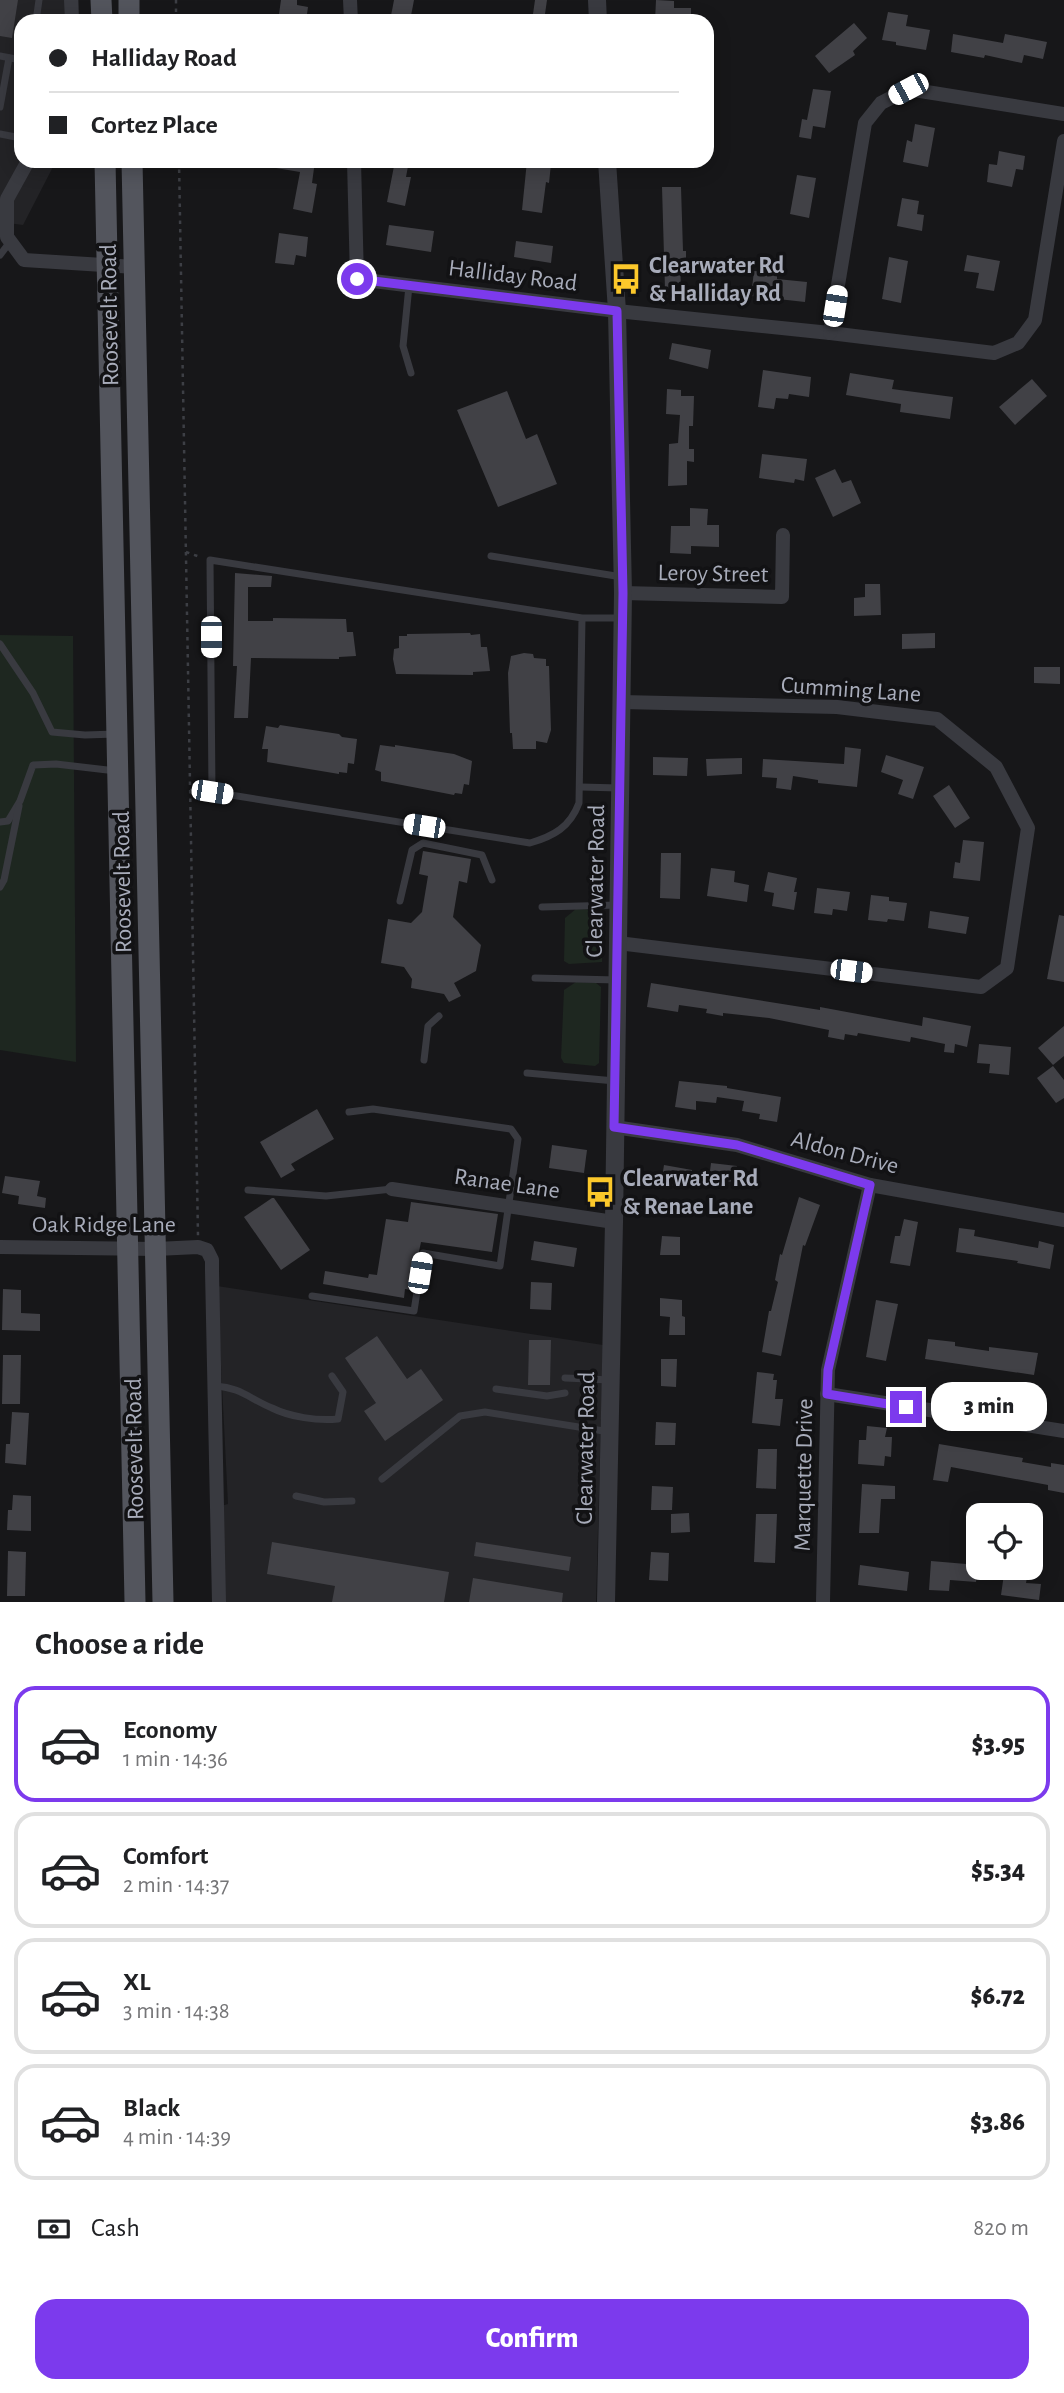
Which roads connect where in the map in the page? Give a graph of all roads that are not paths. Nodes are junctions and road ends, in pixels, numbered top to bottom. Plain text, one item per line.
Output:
1 (4, 57) edge
2 (0, 107) edge
3 (1064, 114) edge
4 (1064, 141) edge
5 (23, 168) edge
6 (105, 168) edge
7 (132, 168) edge
8 (354, 168) edge
9 (607, 168) edge
10 (3, 198) edge
11 (11, 242) junction
12 (0, 256) edge
13 (107, 267) junction
14 (135, 267) junction
15 (409, 285) junction
16 (617, 311) junction
17 (830, 333) junction
18 (411, 373) dead end
19 (783, 535) dead end
20 (491, 556) dead end
21 (623, 585) junction
22 (582, 618) junction
23 (623, 618) junction
24 (1, 642) edge
25 (622, 702) junction
26 (117, 734) junction
27 (118, 772) junction
28 (581, 786) junction
29 (621, 788) junction
30 (20, 801) junction
31 (0, 822) edge
32 (492, 880) dead end
33 (0, 887) edge
34 (400, 901) dead end
35 (618, 905) junction
36 (542, 907) dead end
37 (618, 943) junction
38 (535, 978) dead end
39 (617, 980) junction
40 (439, 1016) dead end
41 (424, 1060) dead end
42 (527, 1073) dead end
43 (615, 1081) junction
44 (349, 1112) dead end
45 (614, 1127) junction
46 (870, 1185) junction
47 (392, 1189) joint
48 (248, 1190) dead end
49 (509, 1206) junction
50 (1064, 1220) edge
51 (614, 1222) junction
52 (0, 1247) edge
53 (128, 1248) junction
54 (156, 1249) junction
55 (312, 1296) dead end
56 (332, 1376) dead end
57 (565, 1378) dead end
58 (611, 1380) junction
59 (215, 1387) junction
60 (496, 1389) dead end
61 (565, 1393) dead end
62 (827, 1394) junction
63 (1064, 1431) edge
64 (610, 1432) junction
65 (383, 1479) dead end
66 (296, 1496) dead end
67 (352, 1501) dead end
68 (135, 1602) edge
69 (163, 1602) edge
70 (219, 1602) edge
71 (606, 1602) edge
72 (823, 1602) edge

1 - 2 lane
3 - 17 street
4 - 17 street, Halliday Road
5 - 10 street
6 - 13 main road, Roosevelt Road
7 - 14 main road, Roosevelt Road
8 - 15 street, Halliday Road
9 - 16 street, Clearwater Road
10 - 11 street
11 - 12 lane
11 - 13 street, Roosevelt Road
13 - 14 street
13 - 26 main road, Roosevelt Road
14 - 54 main road, Roosevelt Road
15 - 16 street, Halliday Road
15 - 18 lane
16 - 17 street, Halliday Road
16 - 21 street, Clearwater Road
19 - 21 street, Leroy Street
20 - 21 lane
21 - 23 street, Clearwater Road
22 - 23 lane
22 - 28 lane
22 - 28 lane
23 - 25 street, Clearwater Road
24 - 26 lane
25 - 29 street, Clearwater Road
25 - 37 street, Cumming Lane
26 - 27 main road, Roosevelt Road
27 - 30 lane
27 - 53 main road, Roosevelt Road
28 - 29 lane
29 - 35 street, Clearwater Road
30 - 31 lane
30 - 33 lane
32 - 34 lane
35 - 36 lane
35 - 37 street, Clearwater Road
37 - 39 street, Clearwater Road
38 - 39 lane
39 - 43 street, Clearwater Road
40 - 41 lane
42 - 43 lane
43 - 45 street, Clearwater Road
44 - 49 lane
45 - 46 street, Aldon Drive
45 - 51 street, Clearwater Road
46 - 50 street, Aldon Drive
46 - 62 street, Marquette Drive
47 - 48 lane
47 - 49 street, Ranae Lane
49 - 51 street, Ranae Lane
49 - 55 lane
51 - 58 street, Clearwater Road
52 - 53 street, Oak Ridge Lane
53 - 54 street, Oak Ridge Lane
53 - 68 main road, Roosevelt Road
54 - 59 street, Oak Ridge Lane
54 - 69 main road, Roosevelt Road
56 - 59 lane
57 - 58 lane
58 - 64 street, Clearwater Road
59 - 70 street
60 - 61 lane
62 - 63 street
62 - 72 street, Marquette Drive
64 - 65 lane
64 - 71 street, Clearwater Road
66 - 67 lane

